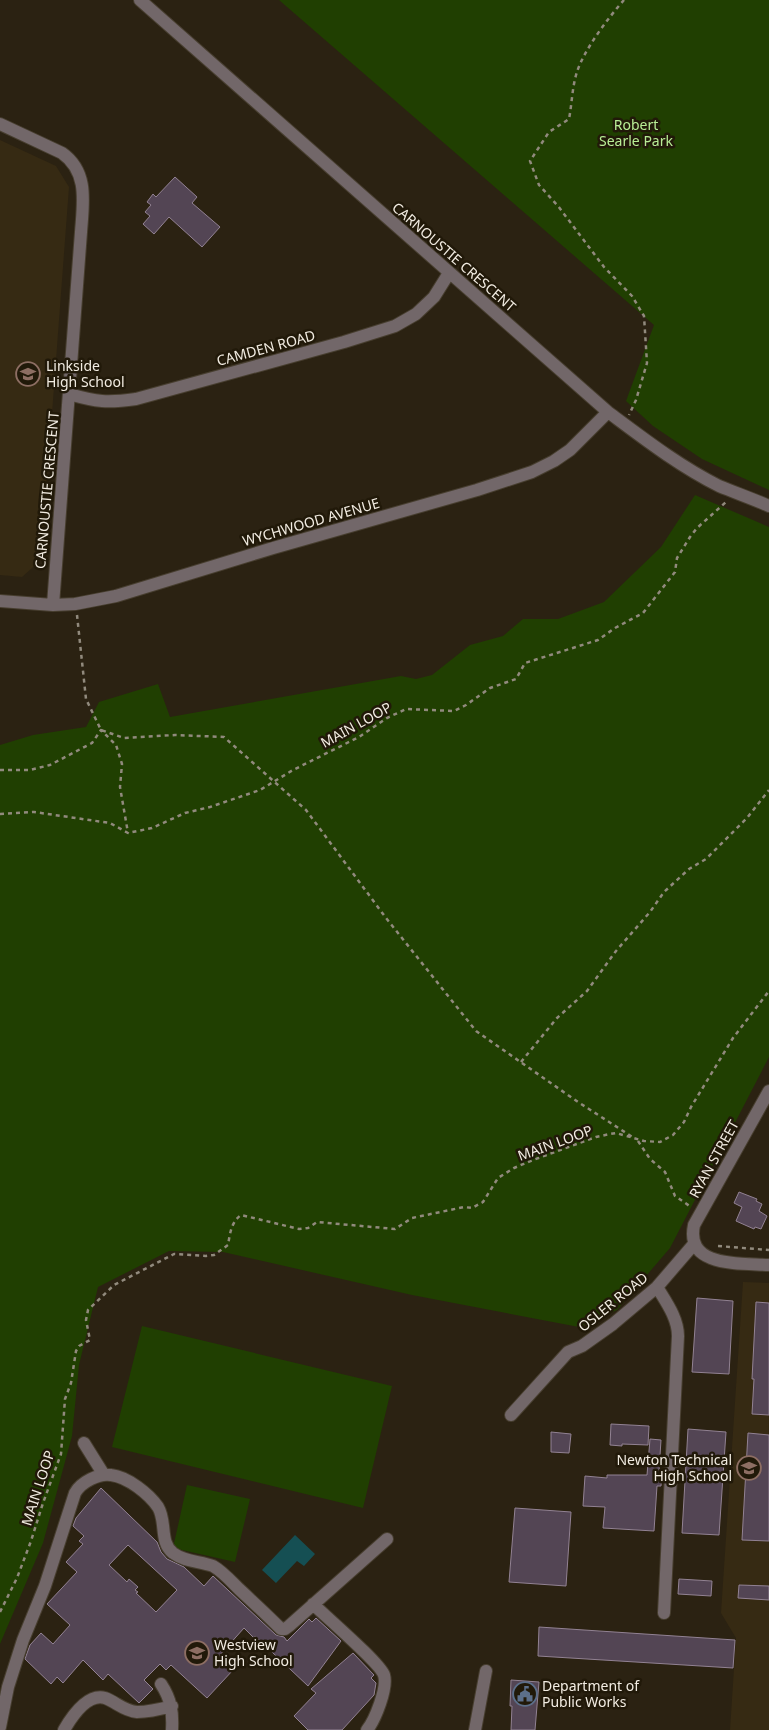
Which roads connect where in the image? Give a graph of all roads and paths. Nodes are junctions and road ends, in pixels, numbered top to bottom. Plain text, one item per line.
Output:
1 (140, 0) edge
2 (624, 0) edge
3 (0, 124) edge
4 (449, 273) junction
5 (69, 394) junction
6 (608, 412) junction
7 (628, 427) junction
8 (727, 500) dead end
9 (769, 506) edge
10 (0, 600) edge
11 (75, 604) junction
12 (53, 605) junction
13 (101, 730) junction
14 (0, 770) edge
15 (274, 781) junction
16 (769, 790) edge
17 (0, 814) edge
18 (128, 833) junction
19 (769, 991) edge
20 (521, 1062) junction
21 (769, 1090) edge
22 (636, 1140) junction
23 (700, 1213) junction
24 (694, 1244) junction
25 (712, 1246) dead end
26 (769, 1250) edge
27 (769, 1265) edge
28 (658, 1287) junction
29 (511, 1415) dead end
30 (84, 1443) dead end
31 (104, 1475) junction
32 (387, 1539) dead end
33 (312, 1604) junction
34 (0, 1612) edge
35 (664, 1613) dead end
36 (486, 1671) dead end
37 (160, 1684) dead end
38 (172, 1706) junction
39 (0, 1727) edge
40 (64, 1730) edge
41 (172, 1730) edge
42 (367, 1730) edge
43 (474, 1730) edge

1 - 4 street, CARNOUSTIE CRESCENT
2 - 7 path
3 - 5 street, CARNOUSTIE CRESCENT
4 - 5 street, CAMDEN ROAD
4 - 6 street, CARNOUSTIE CRESCENT
5 - 12 street, CARNOUSTIE CRESCENT
6 - 7 street, CARNOUSTIE CRESCENT
6 - 11 street, WYCHWOOD AVENUE
7 - 9 street, CARNOUSTIE CRESCENT
8 - 15 path, MAIN LOOP
10 - 12 street, WYCHWOOD AVENUE
11 - 12 street, WYCHWOOD AVENUE
11 - 13 path
13 - 14 path
13 - 15 path
13 - 18 path
15 - 18 path, MAIN LOOP
15 - 20 path
16 - 20 path
17 - 18 path
19 - 22 path, MAIN LOOP
20 - 22 path
21 - 23 street, RYAN STREET
22 - 23 path
22 - 34 path, MAIN LOOP
23 - 24 street, RYAN STREET
24 - 27 street
24 - 28 street, OSLER ROAD
25 - 26 path
28 - 29 street, OSLER ROAD
28 - 35 street
30 - 31 street
31 - 33 street
31 - 39 street
32 - 33 street
33 - 42 street
36 - 43 street
37 - 38 street
38 - 40 street
38 - 41 street

